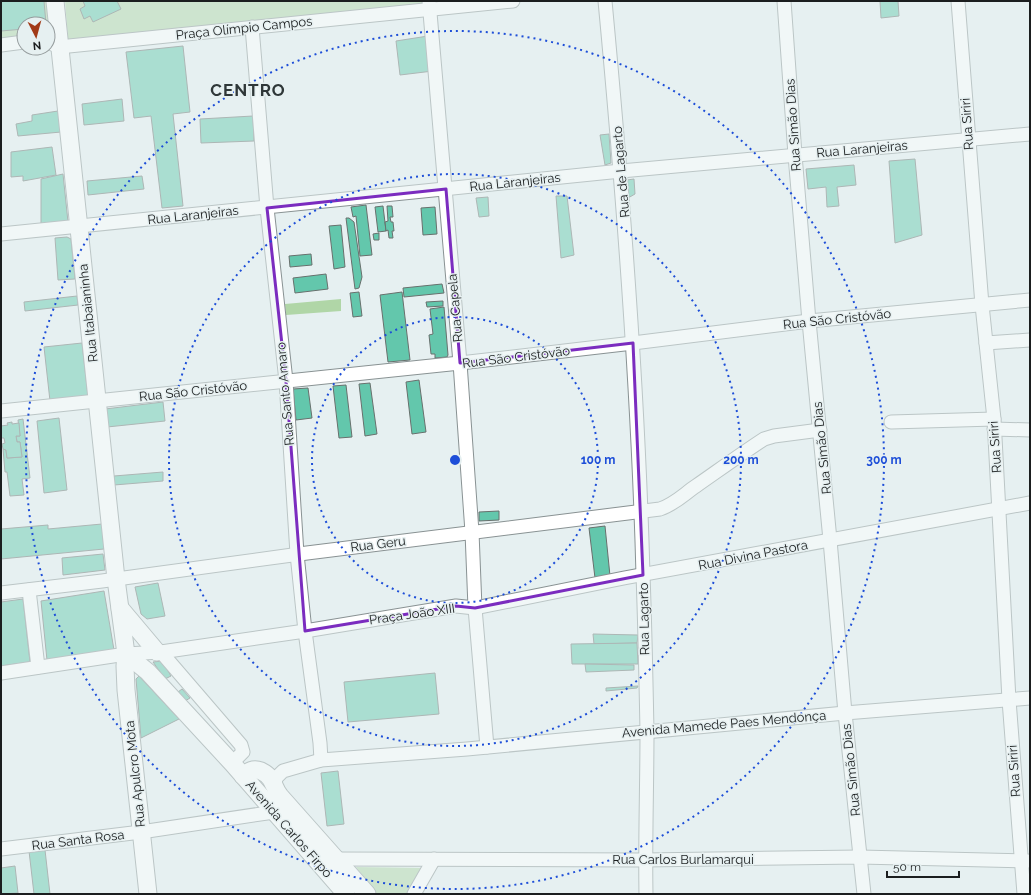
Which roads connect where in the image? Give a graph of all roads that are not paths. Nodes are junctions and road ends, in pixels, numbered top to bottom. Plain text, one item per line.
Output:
1 (55, 1) edge
2 (513, 1) edge
3 (605, 1) edge
4 (784, 1) edge
5 (958, 1) edge
6 (429, 5) edge
7 (55, 16) edge
8 (252, 28) junction
9 (16, 43) edge
10 (1, 45) edge
11 (56, 45) edge
12 (55, 56) edge
13 (1030, 134) edge
14 (968, 140) junction
15 (795, 155) junction
16 (621, 171) junction
17 (446, 189) junction
18 (267, 208) junction
19 (78, 226) junction
20 (1, 234) edge
21 (1030, 300) edge
22 (982, 305) junction
23 (809, 321) junction
24 (1030, 340) edge
25 (633, 343) junction
26 (986, 343) junction
27 (460, 363) junction
28 (286, 381) junction
29 (98, 401) junction
30 (1, 411) edge
31 (891, 422) dead end
32 (994, 424) junction
33 (820, 430) junction
34 (1030, 430) edge
35 (1030, 503) edge
36 (999, 508) junction
37 (641, 511) junction
38 (472, 532) junction
39 (830, 540) junction
40 (297, 554) junction
41 (643, 575) junction
42 (116, 579) junction
43 (29, 590) junction
44 (1, 593) edge
45 (120, 608) junction
46 (475, 608) junction
47 (305, 631) junction
48 (159, 652) junction
49 (126, 654) junction
50 (38, 667) junction
51 (1, 673) edge
52 (1030, 698) edge
53 (1009, 700) junction
54 (845, 713) junction
55 (646, 731) junction
56 (487, 747) junction
57 (321, 760) junction
58 (238, 770) junction
59 (279, 778) junction
60 (274, 812) junction
61 (141, 832) junction
62 (1, 850) edge
63 (860, 857) junction
64 (434, 858) junction
65 (336, 859) junction
66 (645, 860) junction
67 (1026, 861) edge
68 (148, 894) edge
69 (346, 894) edge
70 (367, 894) edge
71 (414, 894) edge
72 (646, 894) edge
73 (864, 894) edge
74 (1024, 894) edge

1 - 7 main road, Rua Itabaianinha
2 - 6 street, Praça Olímpio Campos
3 - 16 street, Rua de Lagarto
4 - 15 street, Rua Simão Dias
5 - 14 street, Rua Siriri
6 - 8 street, Praça Olímpio Campos
6 - 17 street, Rua Capela
8 - 11 street, Praça Olímpio Campos
8 - 18 street, Rua Santo Amaro
9 - 10 street
12 - 19 main road, Rua Itabaianinha
13 - 14 street, Rua Laranjeiras
14 - 15 street, Rua Laranjeiras
14 - 22 street, Rua Siriri
15 - 16 street, Rua Laranjeiras
15 - 23 street, Rua Simão Dias
16 - 17 street, Rua Laranjeiras
16 - 25 street, Rua de Lagarto
17 - 18 street, Rua Laranjeiras
17 - 27 street, Rua Capela
18 - 19 street, Rua Laranjeiras
18 - 28 street, Rua Santo Amaro
19 - 20 street, Rua Laranjeiras
19 - 29 main road, Rua Itabaianinha
21 - 22 street, Rua São Cristóvão
22 - 23 street, Rua São Cristóvão
22 - 26 street, Rua Siriri
23 - 25 street, Rua São Cristóvão
23 - 33 street, Rua Simão Dias
24 - 26 street
25 - 27 street, Rua São Cristóvão
25 - 37 street, Rua Lagarto
26 - 32 street, Rua Siriri
27 - 28 street, Rua São Cristóvão
27 - 38 street, Rua Capela
28 - 29 street, Rua São Cristóvão
28 - 40 street, Rua Santo Amaro
29 - 30 street, Rua São Cristóvão
29 - 42 main road, Rua Itabaianinha
31 - 32 street
32 - 34 street
32 - 36 street, Rua Siriri
33 - 37 street, Rua Geru
33 - 39 street, Rua Simão Dias
35 - 36 street, Rua Divina Pastora
36 - 39 street, Rua Divina Pastora
36 - 53 street, Rua Siriri
37 - 38 street, Rua Geru
37 - 41 street, Rua Lagarto
38 - 40 street, Rua Geru
38 - 46 street, Rua Capela
39 - 41 street, Rua Divina Pastora
39 - 54 street, Rua Simão Dias
40 - 42 street, Rua Geru
40 - 47 street, Rua Santo Amaro
41 - 46 street, Rua Divina Pastora
41 - 55 street, Rua Lagarto
42 - 43 street, Rua Geru
42 - 45 main road, Rua Itabaianinha
43 - 44 street, Rua Geru
43 - 50 street
45 - 48 main road
45 - 49 main road, Rua Apulcro Mota
46 - 47 street, Praça João XIII
46 - 56 street
47 - 48 street, Praça João XIII
47 - 57 street, Rua Santo Amaro
48 - 49 street, Praça João XIII
48 - 58 street
49 - 50 street, Praça João XIII
49 - 58 main road, Avenida Carlos Firpo
49 - 61 main road, Rua Apulcro Mota
50 - 51 street, Praça João XIII
52 - 53 street, Avenida Mamede Paes Mendonça
53 - 54 street, Avenida Mamede Paes Mendonça
53 - 67 street, Rua Siriri
54 - 55 street, Avenida Mamede Paes Mendonça
54 - 63 street, Rua Simão Dias
55 - 56 street, Avenida Mamede Paes Mendonça
55 - 66 street, Rua Lagarto
56 - 57 street, Avenida Mamede Paes Mendonça
57 - 59 street
58 - 59 main road
58 - 60 main road, Avenida Carlos Firpo
59 - 65 main road, Avenida Carlos Firpo
60 - 61 street, Rua Santa Rosa
60 - 69 main road, Avenida Carlos Firpo
61 - 62 street, Rua Santa Rosa
61 - 68 main road, Rua Apulcro Mota
63 - 66 street, Rua Carlos Burlamarqui
63 - 67 street, Rua Carlos Burlamarqui
63 - 73 street, Rua Simão Dias
64 - 65 street, Rua Carlos Burlamarqui
64 - 66 street, Rua Carlos Burlamarqui
64 - 71 street
65 - 70 main road, Avenida Carlos Firpo
66 - 72 street, Rua Lagarto
67 - 74 street, Rua Siriri

